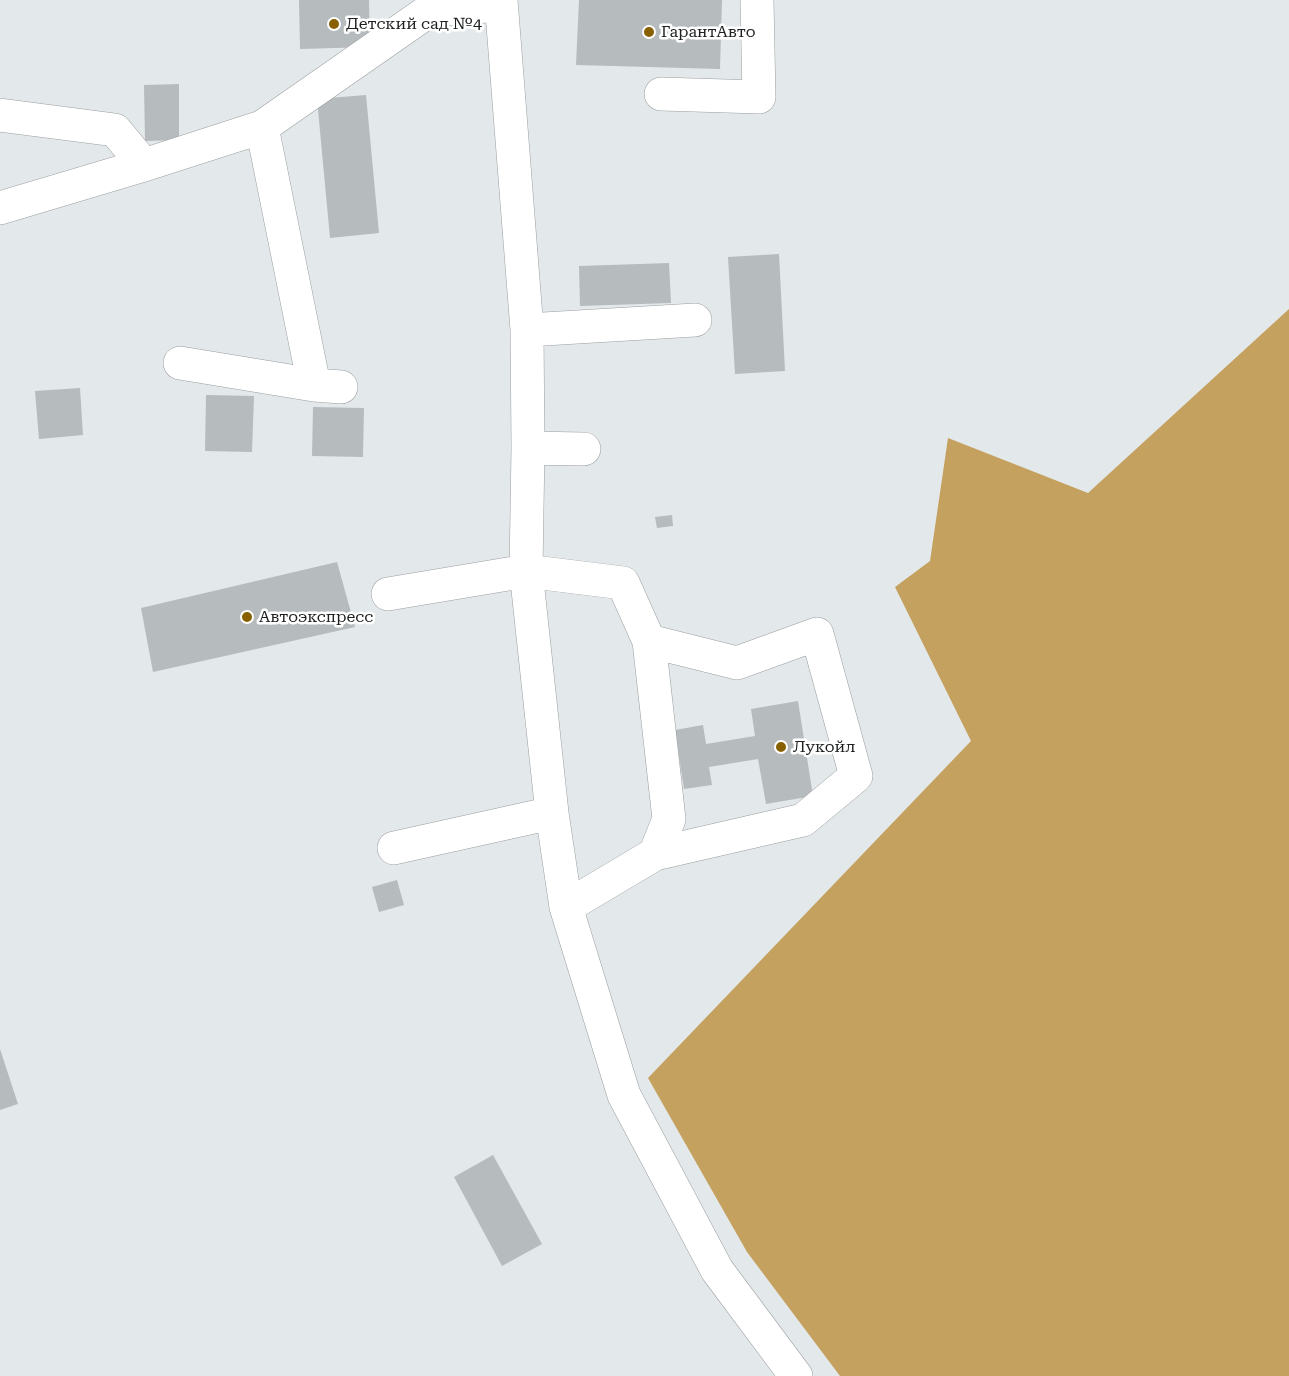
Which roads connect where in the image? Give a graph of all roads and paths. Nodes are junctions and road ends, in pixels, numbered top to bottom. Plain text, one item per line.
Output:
1 (757, 0) edge
2 (501, 3) edge
3 (661, 94) dead end
4 (0, 115) edge
5 (262, 127) junction
6 (144, 165) junction
7 (0, 208) edge
8 (695, 320) dead end
9 (527, 330) junction
10 (180, 363) dead end
11 (528, 448) junction
12 (584, 449) dead end
13 (526, 571) junction
14 (388, 594) dead end
15 (649, 641) junction
16 (552, 813) junction
17 (394, 848) dead end
18 (655, 854) junction
19 (566, 907) junction
20 (796, 1376) edge

1 - 3 street
2 - 5 street
2 - 9 street
4 - 6 street
5 - 6 street
5 - 10 street
6 - 7 street
8 - 9 street
9 - 11 street
11 - 12 street
11 - 13 street
13 - 14 street
13 - 15 street
13 - 16 street
15 - 18 street
15 - 18 street
16 - 17 street
16 - 19 street
18 - 19 street
19 - 20 street

